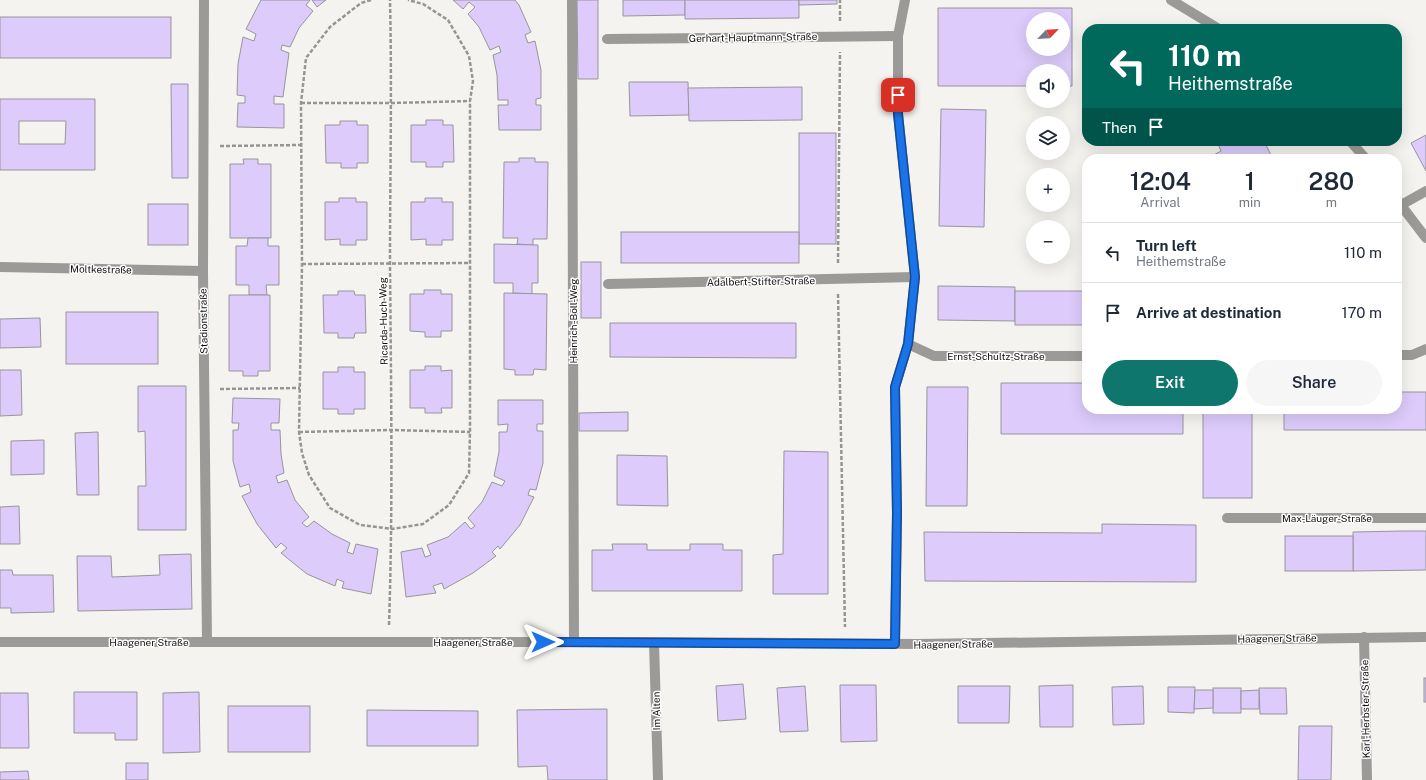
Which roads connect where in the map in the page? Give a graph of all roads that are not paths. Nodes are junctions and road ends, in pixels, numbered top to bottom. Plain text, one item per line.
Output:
1 (204, 0) edge
2 (572, 0) edge
3 (905, 0) edge
4 (1171, 0) edge
5 (1211, 24) edge
6 (898, 36) junction
7 (607, 39) dead end
8 (1354, 146) edge
9 (1362, 154) edge
10 (1426, 191) edge
11 (1402, 201) edge
12 (1402, 206) edge
13 (1426, 238) edge
14 (0, 267) edge
15 (203, 271) junction
16 (915, 277) junction
17 (608, 284) dead end
18 (908, 344) junction
19 (1426, 348) edge
20 (1402, 355) edge
21 (1082, 356) edge
22 (1227, 518) dead end
23 (1426, 518) edge
24 (1364, 637) junction
25 (1426, 637) edge
26 (0, 642) edge
27 (207, 642) junction
28 (574, 642) junction
29 (654, 642) junction
30 (895, 644) junction
31 (658, 780) edge
32 (1366, 780) edge

1 - 15 street, Stadionstraße
2 - 28 street, Heinrich-Böll-Weg
3 - 6 street
4 - 5 street
6 - 7 street, Gerhart-Hauptmann-Straße
6 - 16 street
8 - 9 street
10 - 11 street
12 - 13 street
14 - 15 street, Moltkestraße
15 - 27 street, Stadionstraße
16 - 17 street, Adalbert-Stifter-Straße
16 - 18 street
18 - 21 street, Ernst-Schultz-Straße
18 - 30 street
19 - 20 street
22 - 23 street, Max-Läuger-Straße
24 - 25 street, Haagener Straße
24 - 30 street, Haagener Straße
24 - 32 street, Karl-Herbster-Straße
26 - 27 street, Haagener Straße
27 - 28 street, Haagener Straße
28 - 29 street, Haagener Straße
29 - 30 street, Haagener Straße
29 - 31 street, Im Alten

